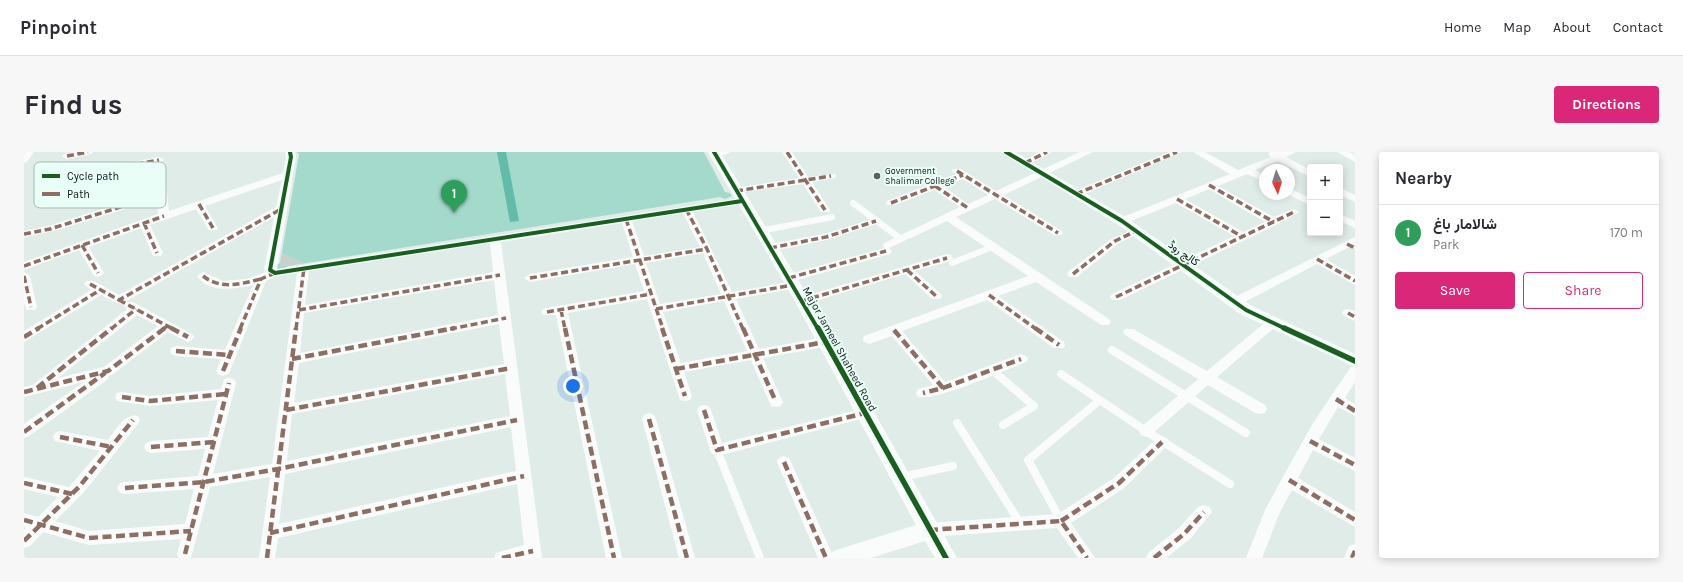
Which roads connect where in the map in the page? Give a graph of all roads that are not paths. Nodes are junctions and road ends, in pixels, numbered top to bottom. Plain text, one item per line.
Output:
1 (29, 152) edge
2 (88, 152) edge
3 (290, 152) edge
4 (718, 152) edge
5 (787, 152) edge
6 (1006, 152) edge
7 (1047, 152) edge
8 (1088, 152) edge
9 (1177, 152) edge
10 (1198, 152) edge
11 (1291, 152) edge
12 (1342, 152) edge
13 (1273, 154) edge
14 (67, 156) dead end
15 (158, 156) edge
16 (1355, 159) edge
17 (24, 160) edge
18 (132, 162) edge
19 (1025, 163) junction
20 (1247, 170) junction
21 (1307, 172) edge
22 (1236, 173) junction
23 (1043, 174) junction
24 (288, 175) junction
25 (831, 176) dead end
26 (1259, 176) edge
27 (805, 180) junction
28 (1209, 185) junction
29 (934, 186) junction
30 (1343, 193) edge
31 (1076, 194) junction
32 (1295, 194) edge
33 (996, 195) junction
34 (739, 196) junction
35 (1176, 198) junction
36 (1355, 199) edge
37 (1307, 200) edge
38 (853, 203) dead end
39 (890, 203) dead end
40 (199, 204) junction
41 (116, 208) edge
42 (163, 208) edge
43 (283, 208) junction
44 (968, 208) junction
45 (686, 209) junction
46 (1294, 212) dead end
47 (828, 214) joint
48 (164, 216) junction
49 (948, 217) junction
50 (626, 218) junction
51 (1343, 219) edge
52 (876, 221) junction
53 (1122, 221) junction
54 (1274, 222) junction
55 (144, 223) junction
56 (1355, 225) edge
57 (213, 228) dead end
58 (760, 231) junction
59 (1136, 231) junction
60 (1058, 233) dead end
61 (24, 234) edge
62 (1241, 236) junction
63 (495, 238) junction
64 (900, 239) junction
65 (1352, 244) edge
66 (82, 245) junction
67 (992, 247) junction
68 (770, 248) junction
69 (706, 249) junction
70 (157, 253) dead end
71 (1317, 259) junction
72 (640, 260) junction
73 (950, 261) joint
74 (1183, 264) junction
75 (24, 266) edge
76 (304, 268) junction
77 (907, 270) junction
78 (98, 273) dead end
79 (275, 273) junction
80 (1073, 274) dead end
81 (500, 275) junction
82 (24, 276) edge
83 (203, 276) dead end
84 (1036, 277) junction
85 (530, 278) dead end
86 (261, 279) junction
87 (1355, 281) edge
88 (791, 282) junction
89 (651, 294) junction
90 (989, 295) junction
91 (728, 296) junction
92 (936, 296) dead end
93 (1116, 297) dead end
94 (119, 300) junction
95 (802, 301) junction
96 (1235, 302) junction
97 (31, 307) dead end
98 (136, 309) junction
99 (656, 309) junction
100 (299, 310) junction
101 (561, 310) junction
102 (547, 312) dead end
103 (506, 318) junction
104 (1105, 322) dead end
105 (1272, 323) junction
106 (168, 326) junction
107 (894, 330) junction
108 (1129, 332) dead end
109 (188, 336) dead end
110 (24, 337) edge
111 (869, 339) dead end
112 (825, 342) junction
113 (1059, 345) dead end
114 (1112, 350) dead end
115 (176, 351) dead end
116 (754, 354) junction
117 (230, 355) junction
118 (292, 359) junction
119 (1021, 359) dead end
120 (1355, 361) edge
121 (511, 368) junction
122 (676, 369) junction
123 (992, 370) junction
124 (108, 371) junction
125 (1355, 371) edge
126 (1060, 374) dead end
127 (1208, 378) junction
128 (226, 382) junction
129 (943, 388) junction
130 (30, 390) edge
131 (923, 393) dead end
132 (685, 396) dead end
133 (1187, 396) junction
134 (122, 397) dead end
135 (1336, 399) junction
136 (1100, 400) junction
137 (776, 402) dead end
138 (1260, 409) dead end
139 (286, 410) junction
140 (704, 410) dead end
141 (1355, 411) edge
142 (864, 413) junction
143 (134, 420) dead end
144 (517, 420) junction
145 (648, 420) dead end
146 (957, 423) dead end
147 (1003, 425) dead end
148 (1146, 431) junction
149 (24, 432) edge
150 (1246, 434) dead end
151 (60, 437) dead end
152 (1310, 441) junction
153 (214, 442) junction
154 (1162, 442) junction
155 (112, 447) junction
156 (151, 447) dead end
157 (718, 450) junction
158 (784, 462) dead end
159 (1355, 465) edge
160 (953, 466) dead end
161 (278, 469) junction
162 (524, 476) junction
163 (900, 477) junction
164 (1289, 480) junction
165 (204, 482) junction
166 (24, 483) edge
167 (1230, 484) dead end
168 (125, 488) dead end
169 (72, 494) junction
170 (1204, 512) dead end
171 (24, 520) edge
172 (1355, 520) edge
173 (1061, 521) junction
174 (1020, 523) junction
175 (42, 525) junction
176 (929, 530) junction
177 (191, 531) junction
178 (270, 533) junction
179 (24, 541) edge
180 (1355, 551) edge
181 (185, 554) dead end
182 (533, 554) edge
183 (267, 558) edge
184 (502, 558) edge
185 (614, 558) edge
186 (687, 558) edge
187 (760, 558) edge
188 (826, 558) edge
189 (841, 558) edge
190 (946, 558) edge
191 (1087, 558) edge
192 (1154, 558) edge
193 (1254, 558) edge
194 (1352, 558) edge

1 - 17 street
2 - 14 street
3 - 24 street
4 - 34 street, Major Jameel Shaheed Road
5 - 27 street
6 - 19 street, کالج روڈ
7 - 19 street
8 - 23 street
9 - 31 street
10 - 22 street
11 - 13 street
12 - 16 street
13 - 20 street
13 - 21 street
15 - 18 street
19 - 23 street, کالج روڈ
20 - 22 street
20 - 26 street
22 - 28 street
23 - 31 street, کالج روڈ
23 - 33 street
24 - 40 street
24 - 43 street
25 - 27 street
27 - 34 street
27 - 47 street
28 - 35 street
28 - 54 street
29 - 33 street
29 - 39 street
29 - 44 street
30 - 36 street
31 - 53 street, کالج روڈ
32 - 37 street
33 - 44 street
33 - 60 street
34 - 45 street
34 - 58 street, Major Jameel Shaheed Road
35 - 53 street
35 - 62 street
38 - 52 lane
40 - 48 street
40 - 57 street
41 - 61 street
42 - 48 street
43 - 79 street
43 - 94 street
44 - 49 street
45 - 50 street
45 - 69 street
46 - 54 street
47 - 58 lane
48 - 55 street
49 - 64 street
49 - 67 street
50 - 63 street
50 - 72 street
51 - 56 street
52 - 64 lane
52 - 68 street
53 - 59 street, کالج روڈ
54 - 62 street
55 - 66 street
55 - 70 street
58 - 68 street, Major Jameel Shaheed Road
59 - 74 street, کالج روڈ
59 - 80 street
62 - 74 street
63 - 76 street
63 - 81 street
64 - 88 street
65 - 71 street
66 - 75 street
66 - 78 street
67 - 73 lane
67 - 84 street
68 - 88 street, Major Jameel Shaheed Road
69 - 72 street
69 - 91 street
71 - 87 street
71 - 96 street
72 - 85 street
72 - 89 street
73 - 77 street
74 - 93 street
74 - 96 street, کالج روڈ
76 - 79 street
76 - 100 street
77 - 92 street
77 - 95 street
79 - 86 street
81 - 100 street
81 - 103 street
82 - 97 street
83 - 86 street
84 - 90 street
84 - 104 street
86 - 117 street
88 - 91 street
88 - 95 street, Major Jameel Shaheed Road
89 - 99 street
89 - 101 street
90 - 107 street
90 - 113 street
91 - 99 street
91 - 116 street
94 - 98 street
94 - 110 street
95 - 112 street, Major Jameel Shaheed Road
96 - 105 street, کالج روڈ
98 - 106 street
98 - 130 street
99 - 122 street
100 - 118 street
101 - 102 street
101 - 185 street
103 - 118 street
103 - 121 street
105 - 120 street, کالج روڈ
105 - 127 street
106 - 109 street
106 - 124 street
107 - 111 street
107 - 129 street
108 - 127 street
112 - 116 street
112 - 142 street, Major Jameel Shaheed Road
114 - 133 lane
115 - 117 street
116 - 122 street
116 - 137 street
117 - 128 street
118 - 139 street
119 - 123 street
121 - 139 street
121 - 144 street
122 - 132 street
123 - 129 street
123 - 147 lane
124 - 130 street
124 - 149 street
125 - 135 street
126 - 136 lane
127 - 133 street
127 - 138 street
128 - 134 street
128 - 153 street
129 - 131 street
133 - 148 street
133 - 150 lane
135 - 141 street
135 - 152 street
136 - 148 lane
136 - 173 lane
139 - 161 street
140 - 157 street
142 - 157 street
142 - 163 street, Major Jameel Shaheed Road
143 - 155 street
144 - 161 street
144 - 162 street
145 - 186 street
146 - 174 lane
148 - 154 lane
151 - 155 street
152 - 159 street
152 - 164 street
153 - 156 street
153 - 165 street
154 - 167 lane
154 - 173 street
155 - 169 street
157 - 187 lane
158 - 188 street
160 - 163 lane
161 - 165 street
161 - 178 street
162 - 178 street
162 - 182 street
163 - 176 street, Major Jameel Shaheed Road
164 - 172 street
164 - 193 street
165 - 168 street
165 - 177 street
166 - 169 street
169 - 175 street
170 - 192 street
171 - 175 street
173 - 174 street
173 - 191 street
174 - 176 street
175 - 177 street
175 - 179 street
176 - 189 street
176 - 190 street, Major Jameel Shaheed Road
177 - 181 street
178 - 183 street
180 - 194 street
182 - 184 street

